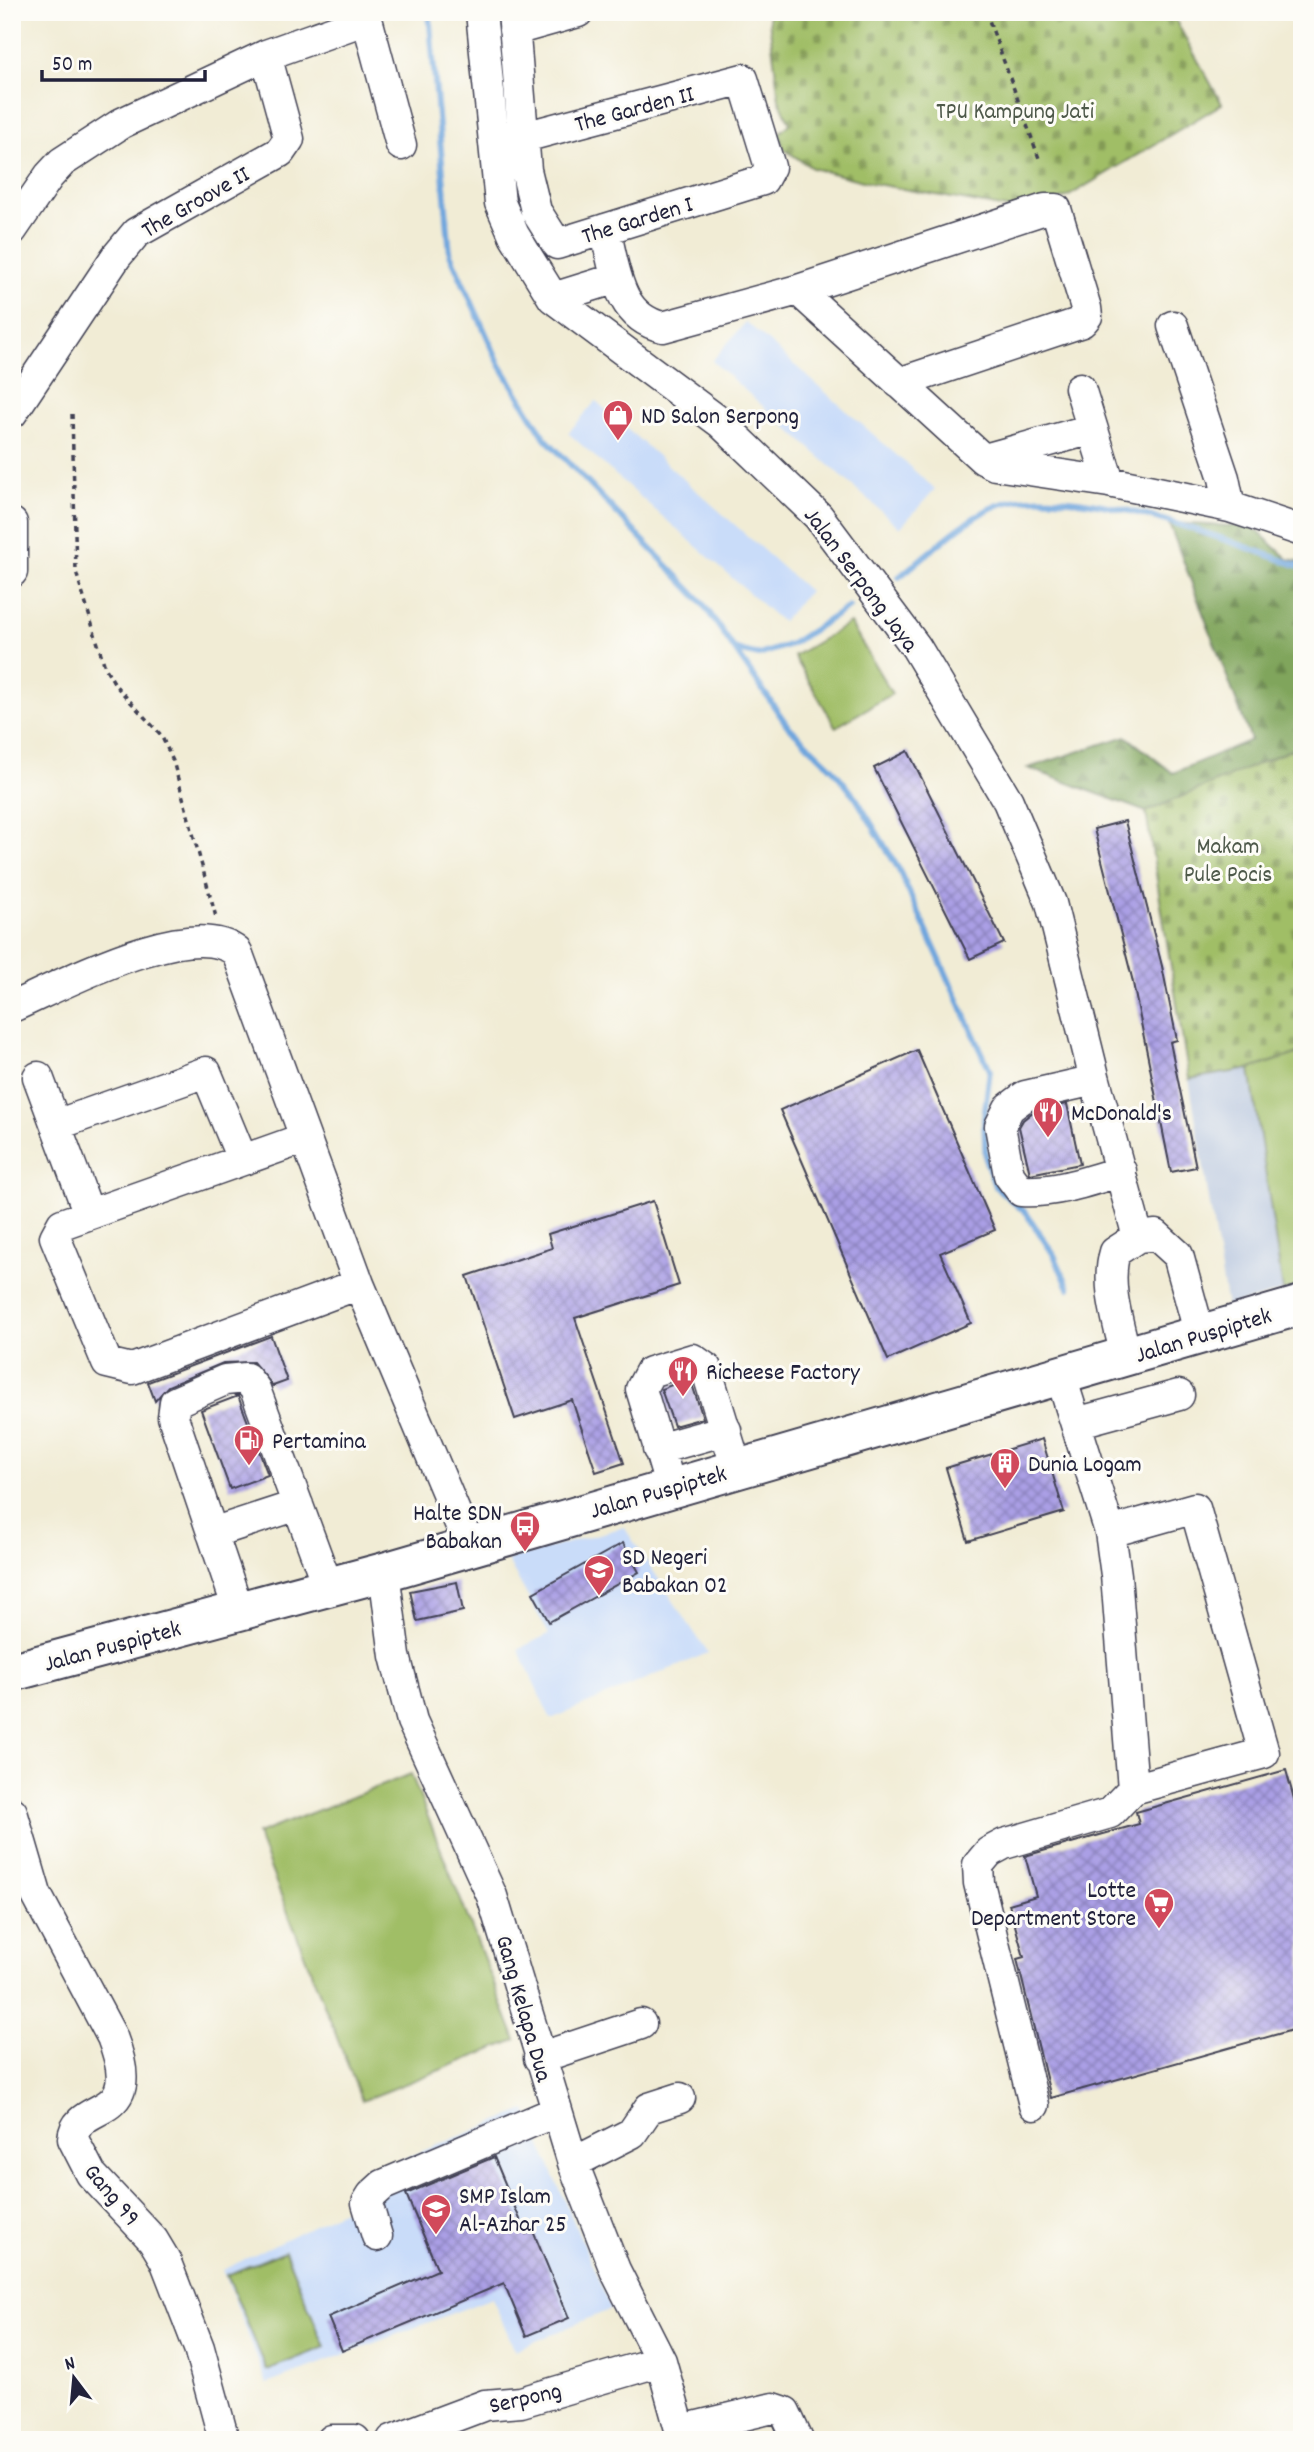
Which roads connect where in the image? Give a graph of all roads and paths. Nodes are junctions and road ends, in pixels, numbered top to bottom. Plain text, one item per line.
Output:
1 (481, 12) edge
2 (578, 12) edge
3 (986, 12) edge
4 (368, 16) edge
5 (513, 21) edge
6 (266, 55) junction
7 (743, 79) joint
8 (524, 137) junction
9 (401, 145) dead end
10 (1040, 161) dead end
11 (605, 229) junction
12 (12, 230) edge
13 (617, 278) junction
14 (798, 290) junction
15 (553, 298) junction
16 (1173, 326) dead end
17 (900, 383) junction
18 (1080, 388) dead end
19 (12, 413) edge
20 (72, 414) dead end
21 (1093, 429) junction
22 (983, 459) junction
23 (1109, 482) junction
24 (1230, 507) junction
25 (1302, 531) edge
26 (219, 943) junction
27 (12, 1007) edge
28 (38, 1077) dead end
29 (1095, 1080) junction
30 (56, 1125) junction
31 (305, 1138) junction
32 (242, 1159) junction
33 (1121, 1171) junction
34 (89, 1214) junction
35 (1138, 1237) junction
36 (359, 1284) junction
37 (1302, 1305) edge
38 (1200, 1335) junction
39 (1126, 1357) junction
40 (1062, 1377) junction
41 (1179, 1395) dead end
42 (1076, 1423) junction
43 (726, 1430) junction
44 (658, 1449) junction
45 (737, 1469) junction
46 (671, 1488) junction
47 (298, 1505) junction
48 (1110, 1532) junction
49 (212, 1533) junction
50 (469, 1545) junction
51 (384, 1572) junction
52 (328, 1587) junction
53 (239, 1612) junction
54 (12, 1672) edge
55 (1133, 1789) junction
56 (12, 1812) edge
57 (641, 2024) dead end
58 (539, 2058) junction
59 (680, 2098) dead end
60 (1034, 2105) dead end
61 (555, 2112) junction
62 (573, 2163) junction
63 (377, 2236) dead end
64 (661, 2361) junction
65 (682, 2435) edge
66 (224, 2440) edge
67 (332, 2440) edge
68 (355, 2440) edge
69 (392, 2440) edge
70 (798, 2440) edge

1 - 15 street, Jalan Serpong Jaya
2 - 5 street
3 - 10 path
4 - 6 street
4 - 9 street
5 - 8 street, The Garden I
6 - 12 street
6 - 19 street, The Groove II
7 - 8 street, The Garden II
7 - 11 street, The Garden I
8 - 11 street, The Garden I
11 - 13 street
13 - 14 street
13 - 15 street
14 - 17 street
14 - 17 street
15 - 29 street, Jalan Serpong Jaya
16 - 24 street
17 - 22 street
18 - 21 street
20 - 26 path
21 - 22 street
21 - 23 street
22 - 23 street
23 - 24 street
24 - 25 street
26 - 27 street
26 - 31 street
28 - 30 street
29 - 33 street, Jalan Serpong Jaya
29 - 33 street
30 - 32 street
30 - 34 street
31 - 32 street
31 - 36 street
32 - 34 street
33 - 35 street, Jalan Serpong Jaya
34 - 36 street
35 - 38 street
35 - 39 street
36 - 50 street
37 - 38 main road, Jalan Puspiptek
38 - 39 main road, Jalan Puspiptek
39 - 40 main road, Jalan Puspiptek
40 - 42 street
40 - 45 main road, Jalan Puspiptek
41 - 42 street
42 - 48 street
43 - 44 street
43 - 44 street
43 - 45 street
44 - 46 street
45 - 46 main road, Jalan Puspiptek
46 - 50 main road, Jalan Puspiptek
47 - 49 street
47 - 49 street
47 - 52 street
48 - 55 street
48 - 55 street
49 - 53 street
50 - 51 main road, Jalan Puspiptek
51 - 52 main road, Jalan Puspiptek
51 - 58 street, Gang Kelapa Dua
52 - 53 main road, Jalan Puspiptek
53 - 54 main road, Jalan Puspiptek
55 - 60 street
56 - 66 street, Gang 99
57 - 58 street
58 - 61 street, Gang Kelapa Dua
59 - 62 street
61 - 62 street, Gang Kelapa Dua
61 - 63 street
62 - 64 street, Gang Kelapa Dua
64 - 65 street, Gang Kelapa Dua
64 - 69 street, Serpong
65 - 70 street
67 - 68 street

